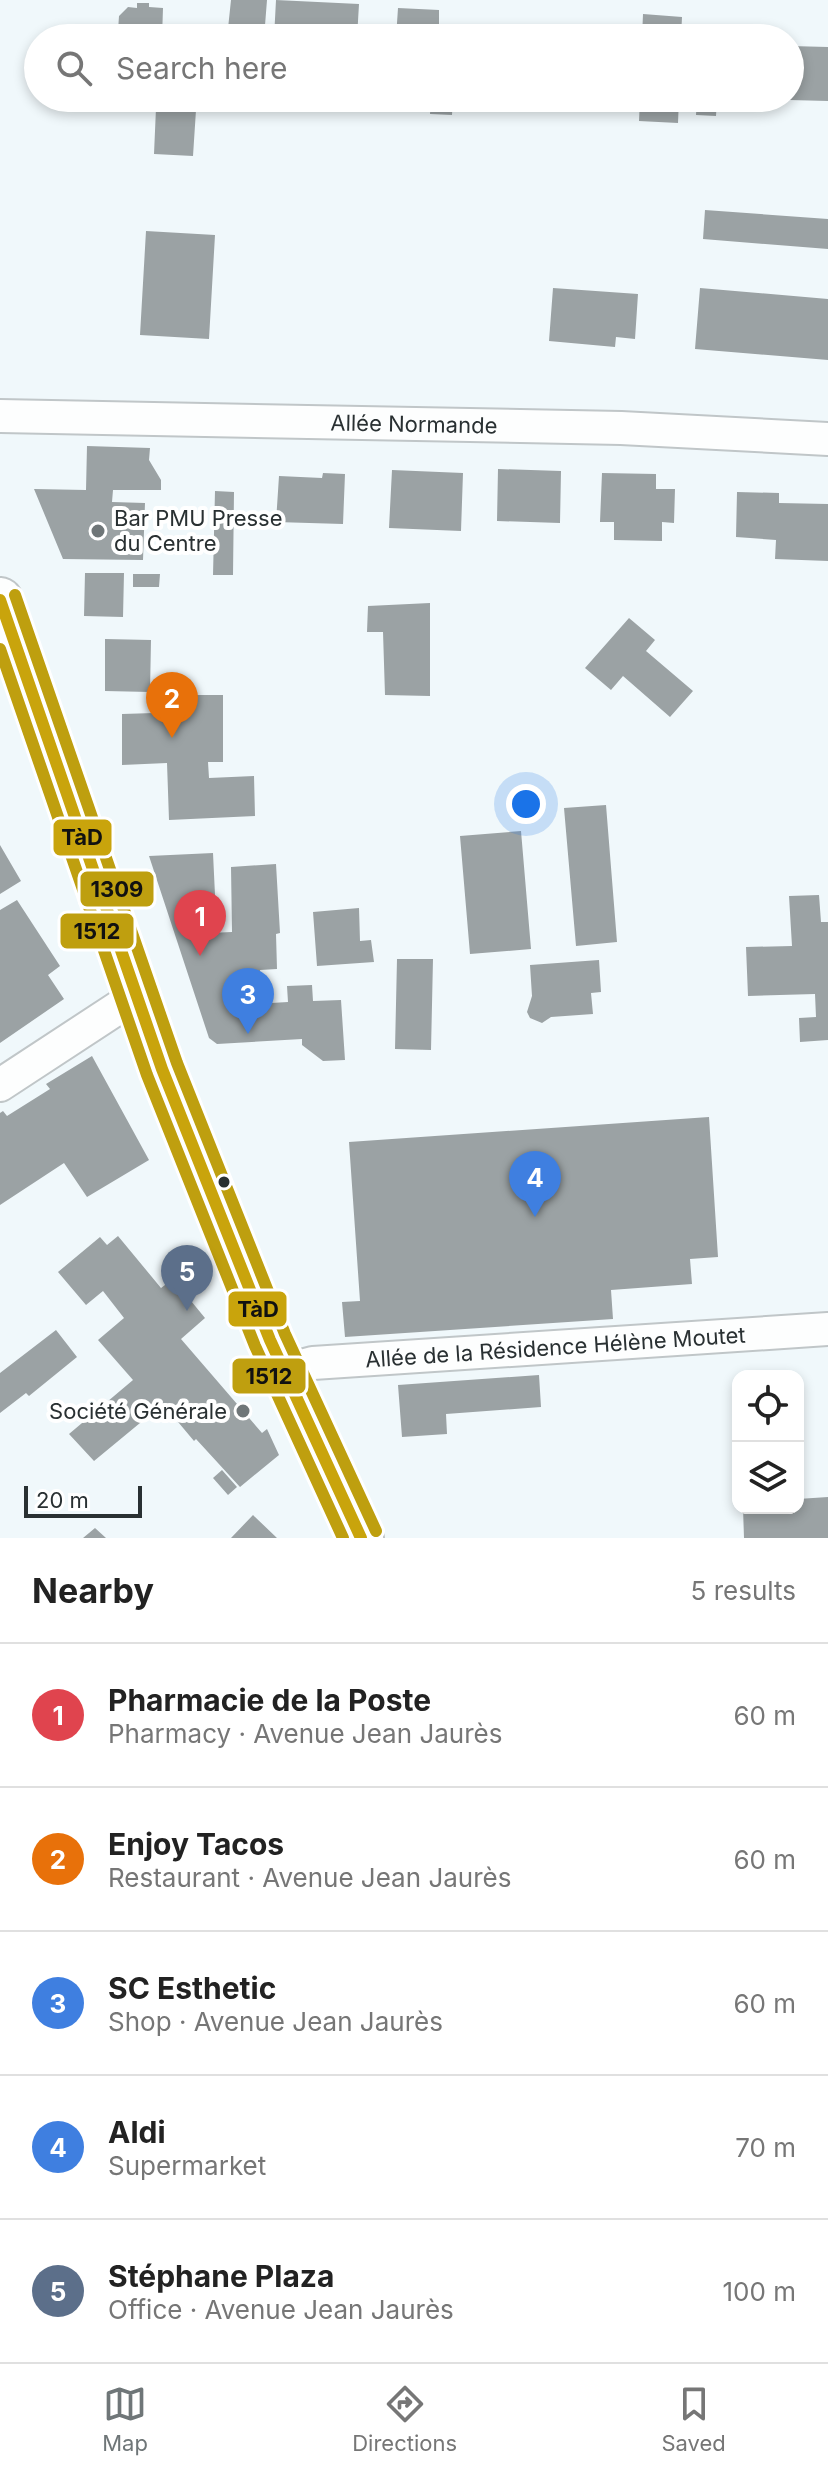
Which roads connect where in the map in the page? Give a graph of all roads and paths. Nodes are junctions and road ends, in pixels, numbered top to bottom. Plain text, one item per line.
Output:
1 (0, 416) edge
2 (828, 439) edge
3 (0, 600) edge
4 (136, 996) junction
5 (0, 1085) edge
6 (828, 1329) edge
7 (283, 1371) junction
8 (361, 1538) edge

1 - 2 street, Allée Normande
3 - 4 street
4 - 5 street
4 - 7 street
6 - 7 street, Allée de la Résidence Hélène Moutet
7 - 8 street

